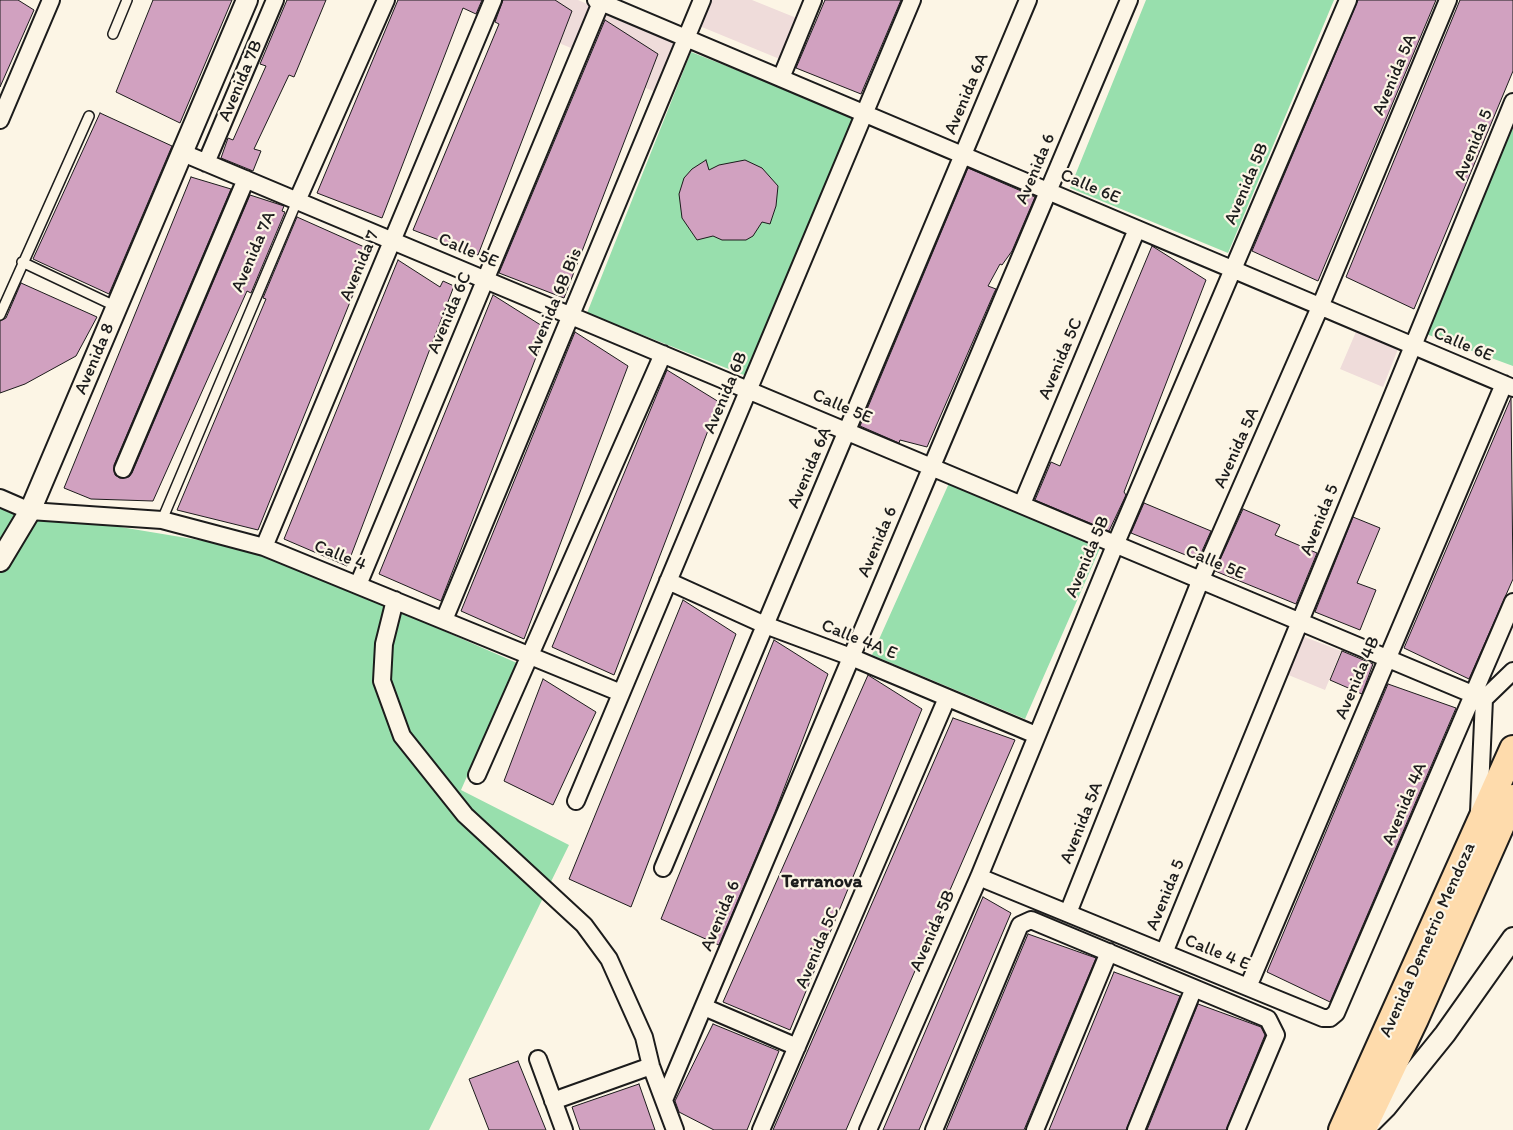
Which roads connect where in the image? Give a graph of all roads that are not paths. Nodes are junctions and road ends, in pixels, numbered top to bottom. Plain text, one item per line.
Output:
1 (51, 0) edge
2 (128, 0) edge
3 (247, 0) edge
4 (275, 0) edge
5 (386, 0) edge
6 (493, 0) edge
7 (702, 0) edge
8 (813, 0) edge
9 (912, 0) edge
10 (1028, 0) edge
11 (1129, 0) edge
12 (1348, 0) edge
13 (1448, 0) edge
14 (600, 1) edge
15 (113, 34) dead end
16 (232, 36) junction
17 (686, 38) junction
18 (256, 45) junction
19 (781, 78) junction
20 (1513, 102) edge
21 (864, 114) junction
22 (89, 116) dead end
23 (0, 120) edge
24 (183, 153) junction
25 (963, 155) junction
26 (206, 163) junction
27 (246, 179) junction
28 (1048, 192) junction
29 (297, 201) junction
30 (1137, 229) junction
31 (392, 240) junction
32 (22, 262) junction
33 (1232, 269) junction
34 (486, 280) junction
35 (117, 307) junction
36 (1320, 307) junction
37 (0, 315) edge
38 (571, 315) junction
39 (1413, 346) junction
40 (663, 354) junction
41 (1508, 386) edge
42 (748, 390) junction
43 (847, 431) junction
44 (932, 467) junction
45 (123, 469) dead end
46 (0, 498) edge
47 (1022, 504) junction
48 (30, 511) junction
49 (162, 520) junction
50 (1116, 543) junction
51 (264, 547) junction
52 (0, 561) edge
53 (1201, 579) junction
54 (668, 581) junction
55 (358, 585) junction
56 (395, 600) junction
57 (1513, 602) edge
58 (444, 620) junction
59 (1300, 620) junction
60 (765, 625) junction
61 (530, 656) junction
62 (852, 657) junction
63 (1388, 657) junction
64 (1513, 671) edge
65 (621, 693) junction
66 (1479, 696) junction
67 (947, 698) junction
68 (1036, 735) junction
69 (1513, 749) edge
70 (477, 775) dead end
71 (1513, 798) edge
72 (576, 801) dead end
73 (1478, 829) junction
74 (663, 868) dead end
75 (979, 877) junction
76 (1068, 914) junction
77 (1513, 938) edge
78 (1109, 952) junction
79 (1164, 953) junction
80 (1248, 987) junction
81 (1194, 988) junction
82 (704, 1007) junction
83 (1330, 1018) joint
84 (1415, 1019) junction
85 (1444, 1034) junction
86 (797, 1047) junction
87 (538, 1059) dead end
88 (651, 1066) junction
89 (664, 1100) junction
90 (553, 1101) junction
91 (564, 1130) edge
92 (675, 1130) edge
93 (761, 1130) edge
94 (868, 1130) edge
95 (934, 1130) edge
96 (1035, 1130) edge
97 (1136, 1130) edge
98 (1236, 1130) edge
99 (1342, 1130) edge
100 (1363, 1130) edge

1 - 23 street
2 - 15 lane
3 - 16 street, Avenida 7B
4 - 18 street, Avenida 7B
5 - 29 street, Avenida 7A
6 - 31 street, Avenida 7
7 - 17 street, Avenida 6B Bis
8 - 19 street
9 - 21 street, Avenida 6B
10 - 25 street, Avenida 6A
11 - 28 street, Avenida 6
12 - 33 street, Avenida 5B
13 - 36 street, Avenida 5A
14 - 17 street, Calle 6E
14 - 34 street, Avenida 6C
16 - 18 street
16 - 24 street, Avenida 7B
17 - 19 street, Calle 6E
17 - 38 street, Avenida 6B Bis
18 - 26 street, Avenida 7B
19 - 21 street, Calle 6E
20 - 39 street, Avenida 5
21 - 25 street, Calle 6E
21 - 42 street, Avenida 6B
22 - 32 lane
24 - 26 street, Calle 5E
24 - 35 street, Avenida 8
25 - 28 street, Calle 6E
25 - 43 street, Avenida 6A
26 - 27 street, Calle 5E
27 - 29 street, Calle 5E
27 - 45 street
28 - 30 street, Calle 6E
28 - 44 street, Avenida 6
29 - 31 street, Calle 5E
29 - 49 lane, Avenida 7A
30 - 33 street, Calle 6E
30 - 47 street, Avenida 5C
31 - 34 street, Calle 5E
31 - 51 street, Avenida 7
32 - 35 lane
32 - 37 lane
33 - 36 street, Calle 6E
33 - 50 street, Avenida 5B
34 - 38 street, Calle 5E
34 - 55 street, Avenida 6C
35 - 48 street, Avenida 8
36 - 39 street, Calle 6E
36 - 53 street, Avenida 5A
38 - 40 street, Calle 5E
38 - 58 street, Avenida 6B Bis
39 - 41 street, Calle 6E
39 - 59 street, Avenida 5
40 - 42 street, Calle 5E
40 - 61 street
41 - 63 street, Avenida 4B
42 - 43 street, Calle 5E
42 - 54 street, Avenida 6B
43 - 44 street, Calle 5E
43 - 60 street, Avenida 6A
44 - 47 street, Calle 5E
44 - 62 street, Avenida 6
46 - 48 street, Calle 4
47 - 50 street, Calle 5E
48 - 49 street, Calle 4
48 - 52 street, Avenida 8
49 - 51 street, Calle 4
50 - 53 street, Calle 5E
50 - 68 street, Avenida 5B
51 - 55 street, Calle 4
53 - 59 street, Calle 5E
53 - 76 street, Avenida 5A
54 - 60 street, Calle 4A E
54 - 65 street, Avenida 6B
55 - 56 street, Calle 4
56 - 58 street, Calle 4
56 - 88 street
57 - 66 street, Avenida 4A
58 - 61 street, Calle 4
59 - 63 street, Calle 5E
59 - 79 street, Avenida 5
60 - 62 street, Calle 4A E
60 - 74 street, Avenida 6A
61 - 65 street, Calle 4
61 - 70 street
62 - 67 street, Calle 4A E
62 - 82 street, Avenida 6
63 - 66 street, Calle 5E
63 - 80 street, Avenida 4B
64 - 66 street
65 - 72 street, Avenida 6B
66 - 73 street
66 - 83 street, Avenida 4A
67 - 68 street, Calle 4A E
67 - 86 street, Avenida 5C
68 - 75 street, Avenida 5B
69 - 73 main road, Avenida Demetrio Mendoza
71 - 84 main road, Avenida Demetrio Mendoza
73 - 99 main road, Avenida Demetrio Mendoza
75 - 76 street, Calle 4 E
75 - 94 street, Avenida 5B
76 - 79 street, Calle 4 E
77 - 85 street
78 - 81 street
78 - 95 street
78 - 96 street
79 - 80 street, Calle 4 E
80 - 83 street, Calle 4 E
81 - 97 street
81 - 98 street
82 - 86 street
82 - 89 street, Avenida 6
84 - 85 street
84 - 100 main road, Avenida Demetrio Mendoza
85 - 100 street
86 - 93 street, Avenida 5C
87 - 90 street
88 - 89 street
88 - 90 street
89 - 92 street
90 - 91 street

